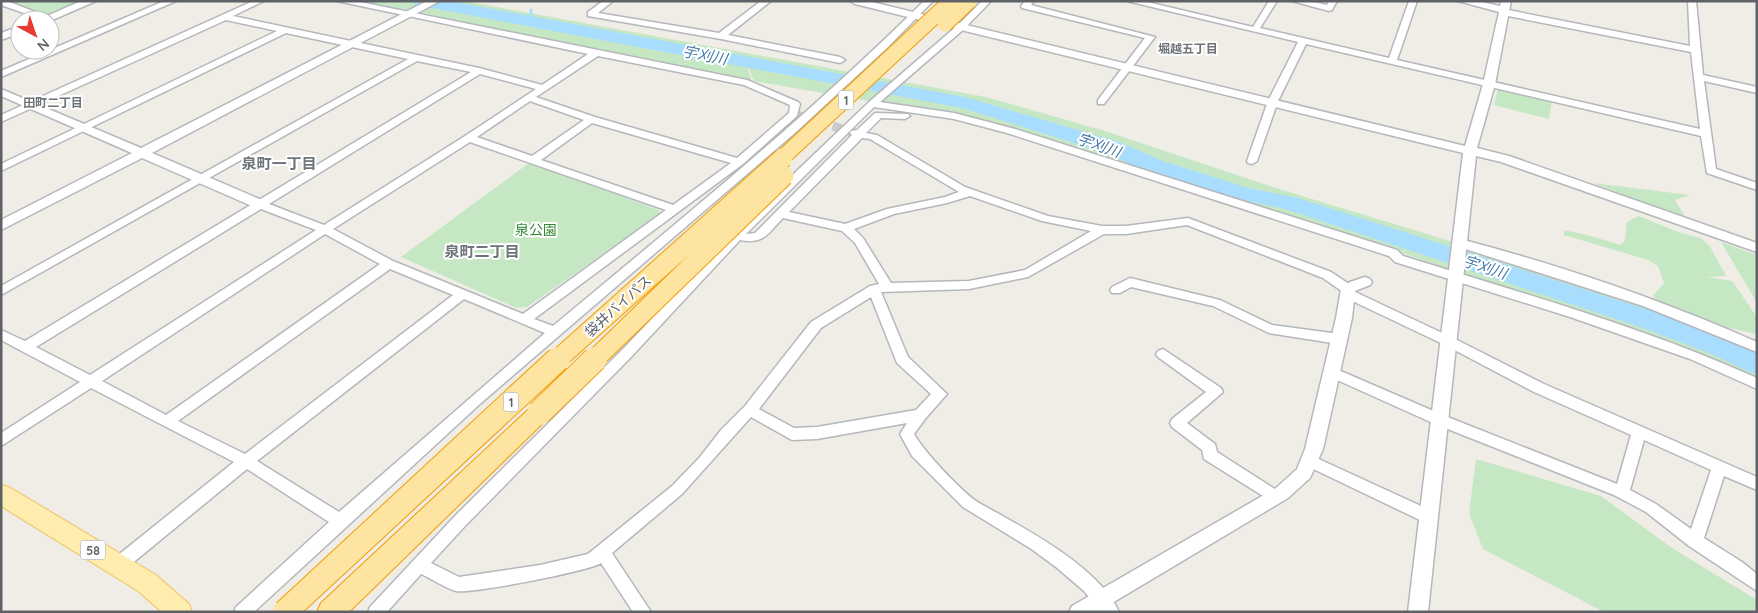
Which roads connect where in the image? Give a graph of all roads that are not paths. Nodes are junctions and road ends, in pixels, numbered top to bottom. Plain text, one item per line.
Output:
1 (91, 1) edge
2 (172, 1) edge
3 (260, 1) edge
4 (341, 1) edge
5 (435, 1) edge
6 (609, 1) edge
7 (768, 1) edge
8 (855, 1) edge
9 (929, 1) edge
10 (945, 1) edge
11 (952, 1) edge
12 (969, 1) edge
13 (974, 1) edge
14 (987, 1) edge
15 (1030, 1) edge
16 (1131, 1) edge
17 (1175, 1) edge
18 (1273, 1) edge
19 (1296, 1) edge
20 (1333, 1) edge
21 (1413, 1) edge
22 (1462, 1) edge
23 (1692, 1) edge
24 (1, 2) edge
25 (1504, 8) edge
26 (22, 10) edge
27 (1168, 10) junction
28 (60, 13) edge
29 (408, 15) junction
30 (225, 17) junction
31 (924, 26) junction
32 (961, 27) junction
33 (285, 30) junction
34 (1255, 30) junction
35 (721, 36) junction
36 (1303, 41) junction
37 (354, 44) junction
38 (1695, 50) junction
39 (597, 52) junction
40 (414, 59) junction
41 (840, 60) dead end
42 (1392, 62) junction
43 (1129, 68) junction
44 (479, 72) junction
45 (1, 74) edge
46 (1699, 77) junction
47 (1489, 84) junction
48 (544, 88) junction
49 (1757, 90) edge
50 (1, 92) edge
51 (529, 98) junction
52 (1101, 102) dead end
53 (1273, 102) junction
54 (872, 104) junction
55 (32, 105) junction
56 (954, 116) junction
57 (1, 119) edge
58 (591, 119) junction
59 (83, 128) junction
60 (858, 133) junction
61 (1707, 134) junction
62 (468, 138) junction
63 (1470, 150) junction
64 (144, 152) junction
65 (534, 160) junction
66 (1252, 161) dead end
67 (739, 162) junction
68 (1, 168) edge
69 (202, 179) junction
70 (1757, 187) edge
71 (970, 192) junction
72 (260, 204) junction
73 (674, 209) junction
74 (781, 214) junction
75 (1, 226) edge
76 (846, 228) junction
77 (325, 229) junction
78 (1102, 230) junction
79 (738, 236) junction
80 (1460, 244) junction
81 (1757, 248) edge
82 (389, 264) junction
83 (1454, 277) junction
84 (1365, 282) dead end
85 (881, 288) junction
86 (1116, 290) dead end
87 (1, 291) edge
88 (1348, 292) junction
89 (461, 295) junction
90 (524, 320) junction
91 (567, 322) junction
92 (1701, 324) junction
93 (555, 332) junction
94 (1, 334) edge
95 (1757, 337) edge
96 (1339, 339) junction
97 (1450, 342) junction
98 (566, 344) dead end
99 (25, 347) junction
100 (1757, 347) edge
101 (627, 353) junction
102 (1163, 354) dead end
103 (601, 362) dead end
104 (1331, 372) junction
105 (92, 382) junction
106 (531, 383) junction
107 (1757, 384) edge
108 (750, 410) junction
109 (920, 415) junction
110 (1440, 420) junction
111 (167, 422) junction
112 (1640, 433) junction
113 (1, 440) edge
114 (246, 461) junction
115 (1310, 462) junction
116 (1719, 467) junction
117 (480, 469) junction
118 (1757, 484) edge
119 (1622, 493) junction
120 (1, 494) edge
121 (1276, 497) junction
122 (1429, 517) junction
123 (339, 520) junction
124 (1695, 541) junction
125 (603, 553) junction
126 (118, 565) junction
127 (419, 565) junction
128 (1757, 584) edge
129 (1099, 599) junction
130 (180, 612) edge
131 (242, 612) edge
132 (273, 612) edge
133 (285, 612) edge
134 (330, 612) edge
135 (350, 612) edge
136 (376, 612) edge
137 (644, 612) edge
138 (1079, 612) edge
139 (1111, 612) edge
140 (1418, 612) edge

1 - 28 street
2 - 45 street
3 - 30 street
4 - 29 street
5 - 29 street
6 - 35 street
7 - 35 street
8 - 31 street
9 - 31 street
10 - 31 highway, bridge
11 - 31 highway, 袋井バイパス / 1, bridge
12 - 31 highway, 袋井バイパス / 1, bridge
13 - 31 highway, bridge
14 - 32 street
15 - 43 street
16 - 27 street
17 - 27 street
18 - 34 street
19 - 20 street
21 - 42 street
22 - 25 street
23 - 38 street
24 - 26 street
25 - 38 street
25 - 47 street
27 - 34 street
29 - 37 street
29 - 39 street
30 - 33 street
30 - 55 street
31 - 32 street
31 - 91 street
31 - 106 highway, 袋井バイパス / 1, bridge
31 - 117 highway, 袋井バイパス / 1, bridge
32 - 43 street
32 - 54 street
33 - 37 street
33 - 59 street
34 - 36 street
35 - 41 street
36 - 42 street
36 - 53 street
37 - 40 street
37 - 64 street
38 - 46 street
39 - 48 street
39 - 67 street
40 - 44 street
40 - 69 street
42 - 47 street
43 - 52 street
43 - 53 street
44 - 48 street
44 - 72 street
46 - 49 street
46 - 61 street
47 - 61 street
47 - 63 street
48 - 51 street
50 - 55 street
51 - 58 street
51 - 62 street
53 - 63 street
53 - 66 street
54 - 56 street
54 - 79 street
55 - 57 street
55 - 59 street
56 - 60 street
56 - 83 street
58 - 65 street
58 - 67 street
59 - 64 street
59 - 68 street
60 - 71 street
60 - 74 street
61 - 70 street
62 - 65 street
62 - 77 street
63 - 80 street
63 - 81 street
64 - 69 street
64 - 75 street
65 - 73 street
67 - 73 street
69 - 72 street
69 - 87 street
71 - 76 street
71 - 78 street
72 - 77 street
72 - 99 street
73 - 90 street
74 - 76 street
74 - 79 street
76 - 85 street
77 - 82 street
77 - 105 street
78 - 85 street
78 - 88 street
79 - 101 street
80 - 83 street
80 - 92 street
82 - 89 street
82 - 111 street
83 - 97 street
83 - 107 street
84 - 88 street
85 - 108 street
85 - 109 street
86 - 96 street
88 - 96 street
88 - 97 street
89 - 90 street
89 - 114 street
90 - 93 street
91 - 93 street
91 - 98 street
92 - 95 street
92 - 100 street
93 - 123 street
94 - 99 street
96 - 104 street
97 - 110 street
97 - 112 street
99 - 105 street
101 - 103 street
101 - 127 street
102 - 121 street
104 - 110 street
104 - 115 street
105 - 111 street
105 - 113 street
106 - 132 highway, bridge
106 - 133 highway, 袋井バイパス / 1, bridge
108 - 109 street
108 - 125 street
109 - 129 street
110 - 119 street
110 - 122 street
111 - 114 street
112 - 116 street
112 - 119 street
114 - 123 street
114 - 126 street
115 - 121 street
115 - 122 street
116 - 118 street
116 - 124 street
117 - 134 highway, 袋井バイパス / 1
117 - 135 highway
119 - 124 street
120 - 126 main road, 58
121 - 129 street
122 - 140 street
123 - 131 street
124 - 128 street
125 - 127 street
125 - 137 street
126 - 130 main road, 58
127 - 136 street
129 - 138 street
129 - 139 street

